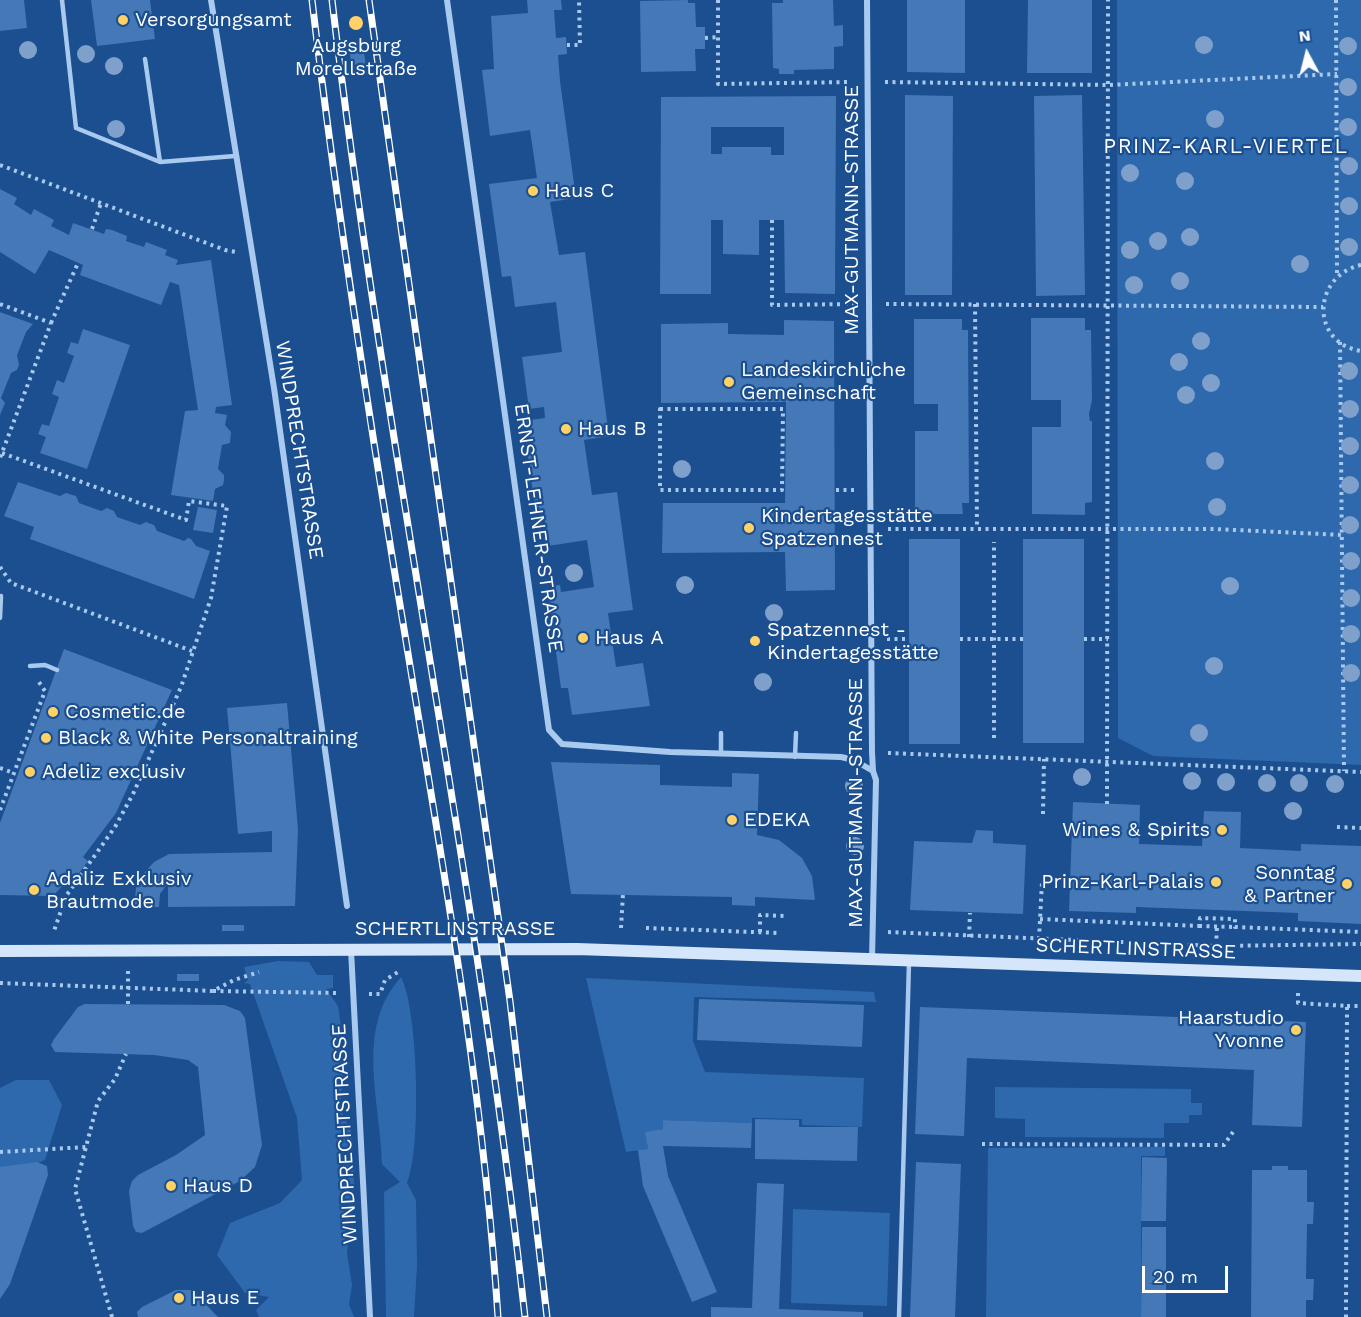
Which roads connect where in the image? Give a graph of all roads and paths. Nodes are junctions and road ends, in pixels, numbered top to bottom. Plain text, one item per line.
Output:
1 (62, 0) edge
2 (211, 0) edge
3 (447, 0) edge
4 (579, 0) edge
5 (718, 0) edge
6 (867, 0) edge
7 (1108, 0) edge
8 (1336, 0) edge
9 (718, 37) junction
10 (705, 38) dead end
11 (567, 45) dead end
12 (145, 59) dead end
13 (1337, 74) junction
14 (868, 82) junction
15 (1109, 85) junction
16 (235, 156) junction
17 (160, 162) junction
18 (0, 165) edge
19 (101, 203) junction
20 (772, 220) dead end
21 (92, 229) dead end
22 (252, 253) junction
23 (78, 263) dead end
24 (1361, 265) edge
25 (1337, 275) junction
26 (0, 304) edge
27 (868, 304) junction
28 (975, 304) junction
29 (1108, 304) junction
30 (1323, 307) junction
31 (51, 323) junction
32 (1340, 342) junction
33 (1361, 351) edge
34 (1, 456) edge
35 (784, 490) joint
36 (870, 529) junction
37 (976, 529) junction
38 (1108, 529) junction
39 (1343, 535) junction
40 (994, 542) dead end
41 (0, 567) edge
42 (1, 597) edge
43 (0, 618) edge
44 (960, 639) dead end
45 (994, 639) junction
46 (1023, 639) dead end
47 (1084, 639) dead end
48 (1108, 639) junction
49 (192, 651) junction
50 (30, 666) dead end
51 (57, 670) dead end
52 (43, 696) dead end
53 (721, 733) dead end
54 (796, 733) dead end
55 (994, 738) dead end
56 (872, 752) junction
57 (721, 754) junction
58 (795, 757) junction
59 (1044, 759) junction
60 (1108, 761) junction
61 (0, 768) edge
62 (873, 771) junction
63 (1344, 771) junction
64 (1361, 772) edge
65 (14, 773) junction
66 (1107, 804) dead end
67 (0, 810) edge
68 (1043, 814) dead end
69 (1337, 827) dead end
70 (1361, 828) edge
71 (1042, 882) dead end
72 (623, 894) dead end
73 (347, 906) dead end
74 (970, 913) dead end
75 (784, 916) dead end
76 (1040, 920) junction
77 (1199, 926) junction
78 (1217, 927) junction
79 (1235, 927) junction
80 (621, 928) dead end
81 (54, 932) dead end
82 (760, 932) dead end
83 (1361, 932) edge
84 (873, 933) junction
85 (969, 937) junction
86 (1039, 939) junction
87 (1361, 944) edge
88 (1216, 946) junction
89 (1299, 947) junction
90 (351, 949) junction
91 (0, 951) edge
92 (872, 959) junction
93 (909, 960) junction
94 (234, 969) dead end
95 (399, 971) dead end
96 (260, 972) dead end
97 (1298, 974) junction
98 (1361, 976) edge
99 (234, 980) junction
100 (0, 983) edge
101 (129, 988) junction
102 (213, 991) junction
103 (354, 994) junction
104 (128, 1005) dead end
105 (1347, 1006) junction
106 (1361, 1006) edge
107 (126, 1054) dead end
108 (1233, 1132) dead end
109 (982, 1144) dead end
110 (86, 1148) junction
111 (0, 1152) edge
112 (112, 1317) edge
113 (370, 1317) edge
114 (899, 1317) edge
115 (1346, 1317) edge

1 - 17 lane
2 - 16 street, WINDPRECHTSTRASSE
3 - 57 street, ERNST-LEHNER-STRASSE
4 - 11 path
5 - 9 path
6 - 14 street, MAX-GUTMANN-STRASSE
7 - 15 path
8 - 13 path
9 - 10 path
9 - 14 path
12 - 17 lane
13 - 15 path
13 - 25 path
14 - 15 path
14 - 27 street, MAX-GUTMANN-STRASSE
15 - 29 path
16 - 17 lane
16 - 22 street, WINDPRECHTSTRASSE
18 - 19 path
19 - 21 path
19 - 22 path
20 - 27 path
22 - 73 street, WINDPRECHTSTRASSE
23 - 31 path
24 - 25 path
25 - 30 path
26 - 31 path
27 - 28 path
27 - 36 street, MAX-GUTMANN-STRASSE
28 - 29 path
28 - 37 path
29 - 30 path
29 - 38 path
30 - 32 path
31 - 34 path
32 - 33 path
32 - 39 path
34 - 49 path
35 - 35 path
36 - 37 path
36 - 56 street, MAX-GUTMANN-STRASSE
37 - 38 path
38 - 39 path
38 - 48 path
39 - 63 path
40 - 45 path
41 - 49 path
42 - 43 lane
44 - 45 path
45 - 46 path
45 - 55 path
47 - 48 path
48 - 60 path
49 - 81 path
50 - 51 lane
52 - 65 path
53 - 57 lane
54 - 58 lane
56 - 59 path
56 - 62 street, MAX-GUTMANN-STRASSE
57 - 58 street, ERNST-LEHNER-STRASSE
58 - 62 street, ERNST-LEHNER-STRASSE
59 - 60 path
59 - 68 path
60 - 63 path
60 - 66 path
61 - 65 path
62 - 84 street, MAX-GUTMANN-STRASSE
63 - 64 path
65 - 67 path
69 - 70 path
71 - 76 path
72 - 80 path
74 - 85 path
75 - 82 path
76 - 77 path
76 - 86 path
77 - 78 path
77 - 79 path
78 - 79 path
78 - 88 path
79 - 83 path
84 - 85 path
84 - 92 street, MAX-GUTMANN-STRASSE
85 - 86 path
86 - 88 path
87 - 89 path
88 - 89 path
89 - 97 path
90 - 91 street, SCHERTLINSTRASSE
90 - 92 street, SCHERTLINSTRASSE
90 - 103 street, WINDPRECHTSTRASSE
92 - 93 street, SCHERTLINSTRASSE
93 - 97 street, SCHERTLINSTRASSE
93 - 114 lane
94 - 99 path
95 - 103 path
96 - 99 path
97 - 98 street, SCHERTLINSTRASSE
97 - 105 path
99 - 102 path
100 - 101 path
101 - 102 path
101 - 104 path
102 - 103 path
103 - 113 street, WINDPRECHTSTRASSE
105 - 106 path
105 - 115 path
107 - 110 path
108 - 109 path
110 - 111 path
110 - 112 path

